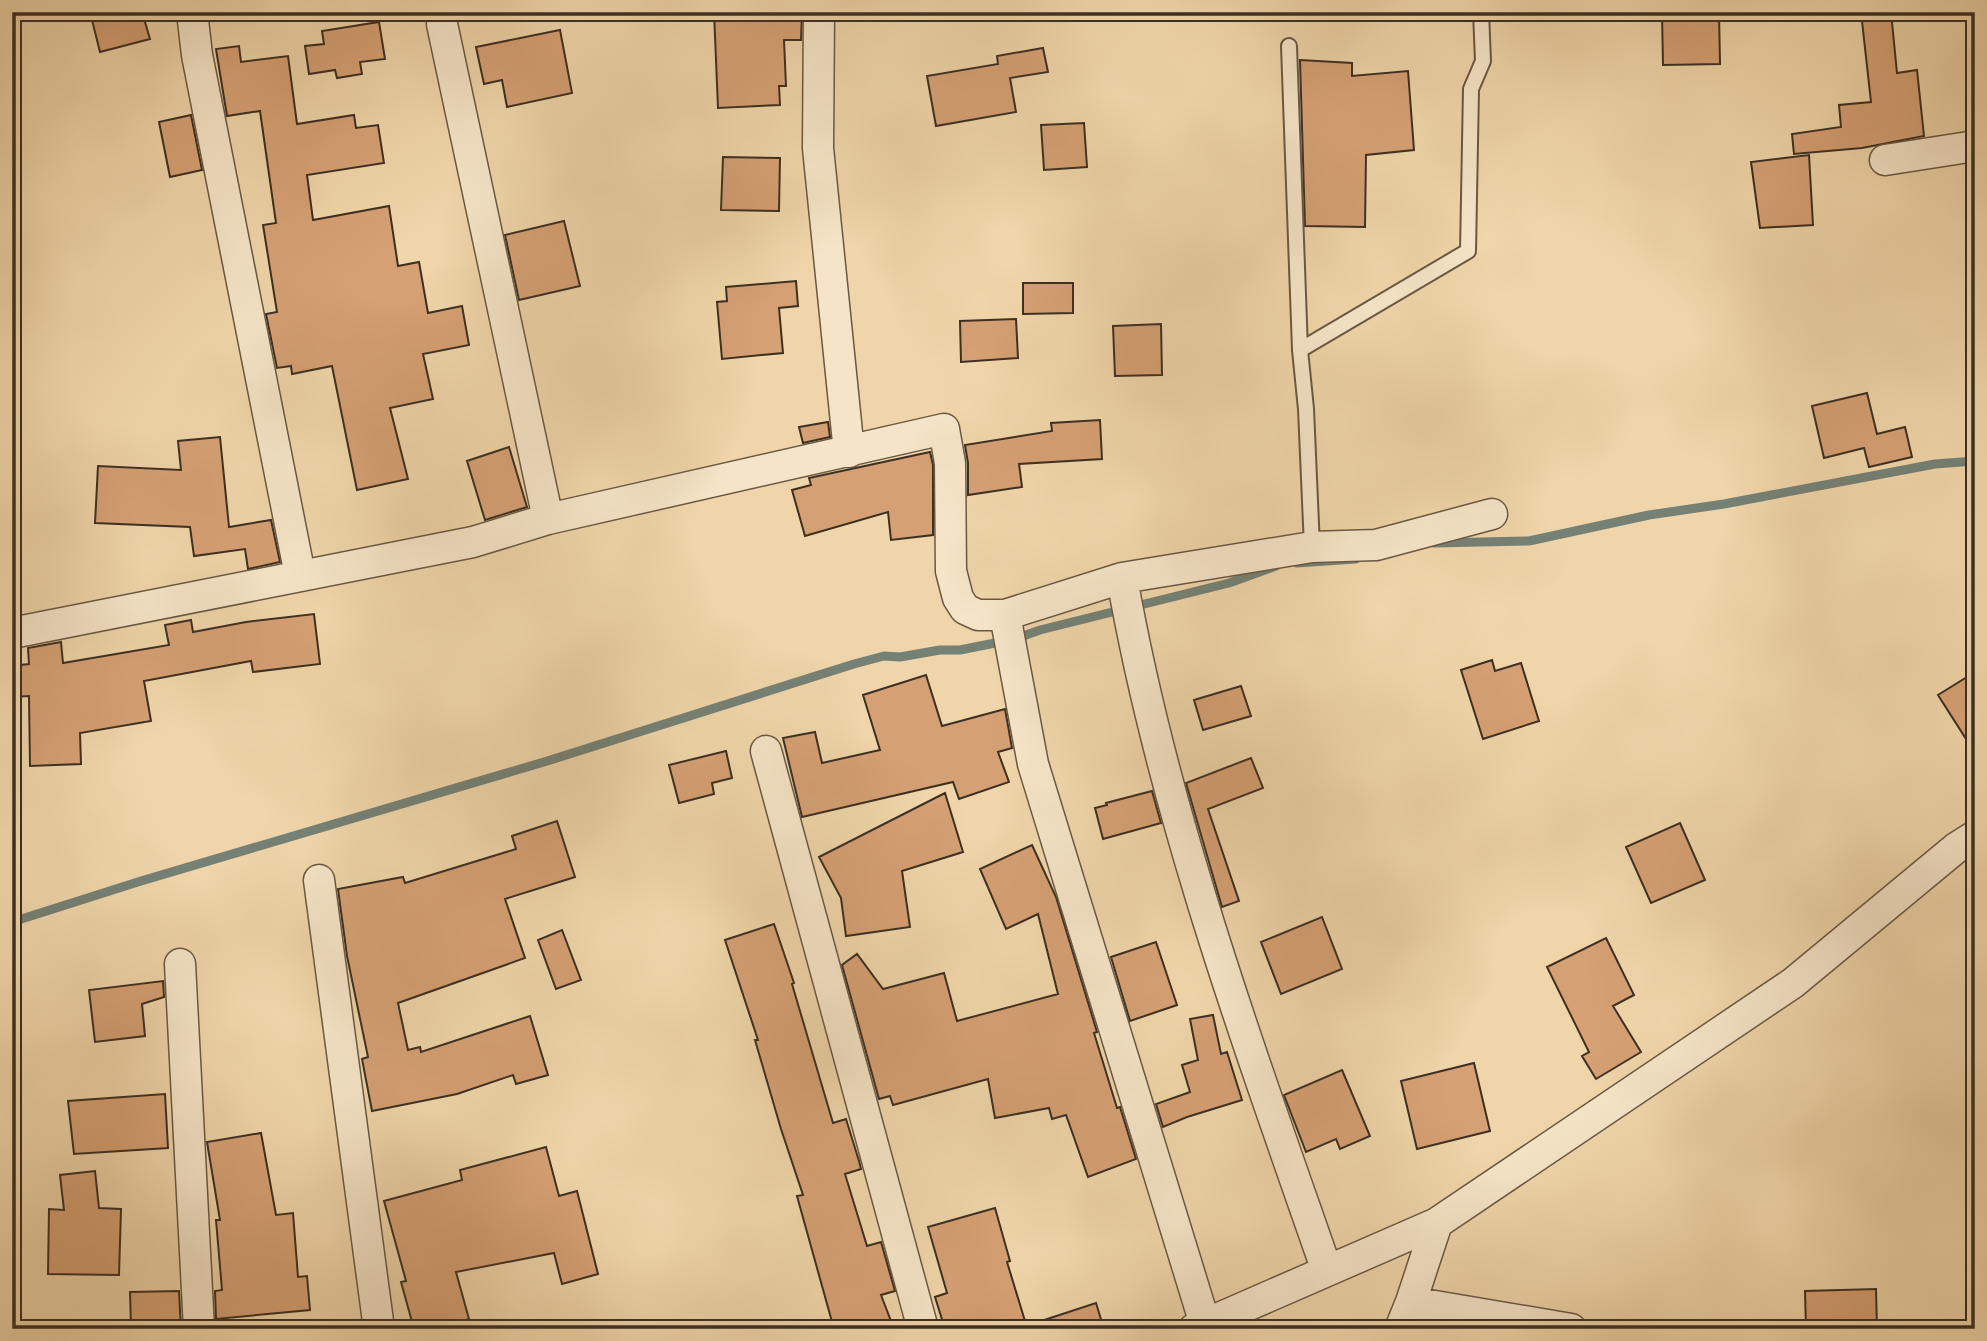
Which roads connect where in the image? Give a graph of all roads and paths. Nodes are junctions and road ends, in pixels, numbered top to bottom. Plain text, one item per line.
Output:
1 (192, 12) edge
2 (818, 12) edge
3 (1481, 12) edge
4 (442, 24) dead end
5 (1289, 46) dead end
6 (1975, 146) edge
7 (1885, 160) dead end
8 (1300, 350) junction
9 (849, 452) junction
10 (1492, 514) dead end
11 (548, 519) junction
12 (1312, 547) junction
13 (300, 576) junction
14 (1122, 578) junction
15 (1005, 615) junction
16 (12, 634) edge
17 (766, 751) dead end
18 (1975, 836) edge
19 (319, 880) dead end
20 (180, 964) dead end
21 (1437, 1223) junction
22 (1327, 1271) junction
23 (1406, 1316) edge
24 (1200, 1326) edge
25 (199, 1329) edge
26 (379, 1329) edge
27 (923, 1329) edge
28 (1571, 1329) edge

1 - 13 street
2 - 9 street
3 - 8 lane
4 - 11 street
5 - 8 lane
6 - 7 street
8 - 12 lane
9 - 11 street
9 - 15 street
10 - 12 street
11 - 13 street
12 - 14 street
13 - 16 street
14 - 15 street
14 - 22 street
15 - 24 street
17 - 27 street
18 - 21 street
19 - 26 street
20 - 25 street
21 - 22 street
21 - 23 street
22 - 24 street
23 - 28 street

